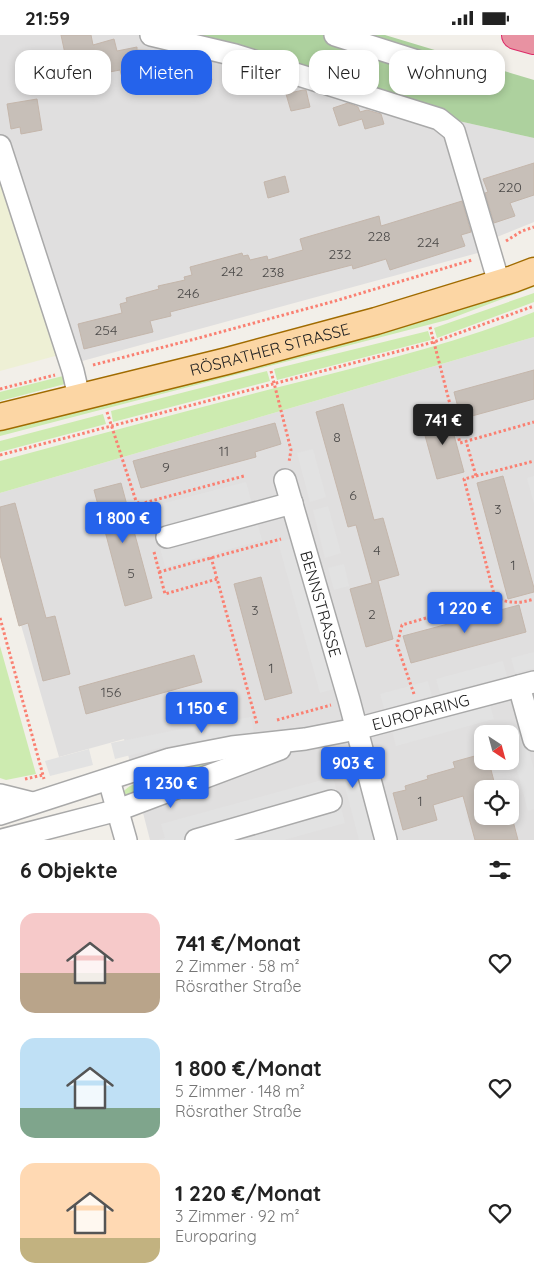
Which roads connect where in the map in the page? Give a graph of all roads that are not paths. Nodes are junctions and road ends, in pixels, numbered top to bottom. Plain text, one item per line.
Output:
1 (151, 35) edge
2 (335, 35) edge
3 (516, 35) edge
4 (534, 40) edge
5 (389, 52) edge
6 (0, 146) edge
7 (534, 271) edge
8 (499, 283) junction
9 (79, 397) junction
10 (0, 417) edge
11 (286, 480) road end
12 (292, 503) junction
13 (159, 539) road end
14 (527, 684) edge
15 (356, 729) junction
16 (306, 739) junction
17 (534, 740) edge
18 (109, 780) junction
19 (0, 795) edge
20 (42, 801) junction
21 (331, 801) dead end
22 (118, 810) junction
23 (0, 814) edge
24 (28, 836) edge
25 (2, 840) edge
26 (126, 840) edge
27 (196, 840) edge
28 (386, 840) edge

1 - 8 street
2 - 5 street
3 - 4 highway
6 - 9 street
7 - 8 main road, RÖSRATHER STRASSE
8 - 9 main road, RÖSRATHER STRASSE
9 - 10 main road, RÖSRATHER STRASSE
11 - 12 street, BENNSTRASSE
12 - 13 street
12 - 15 street, BENNSTRASSE
14 - 15 street, EUROPARING
14 - 17 street
15 - 16 street, EUROPARING
15 - 28 street, BENNSTRASSE
16 - 18 street, EUROPARING
16 - 22 street, EUROPARING
18 - 20 street, EUROPARING
18 - 22 street
19 - 20 street
20 - 23 street, EUROPARING
21 - 27 street
22 - 24 street, EUROPARING
22 - 26 street
24 - 25 street, EUROPARING

